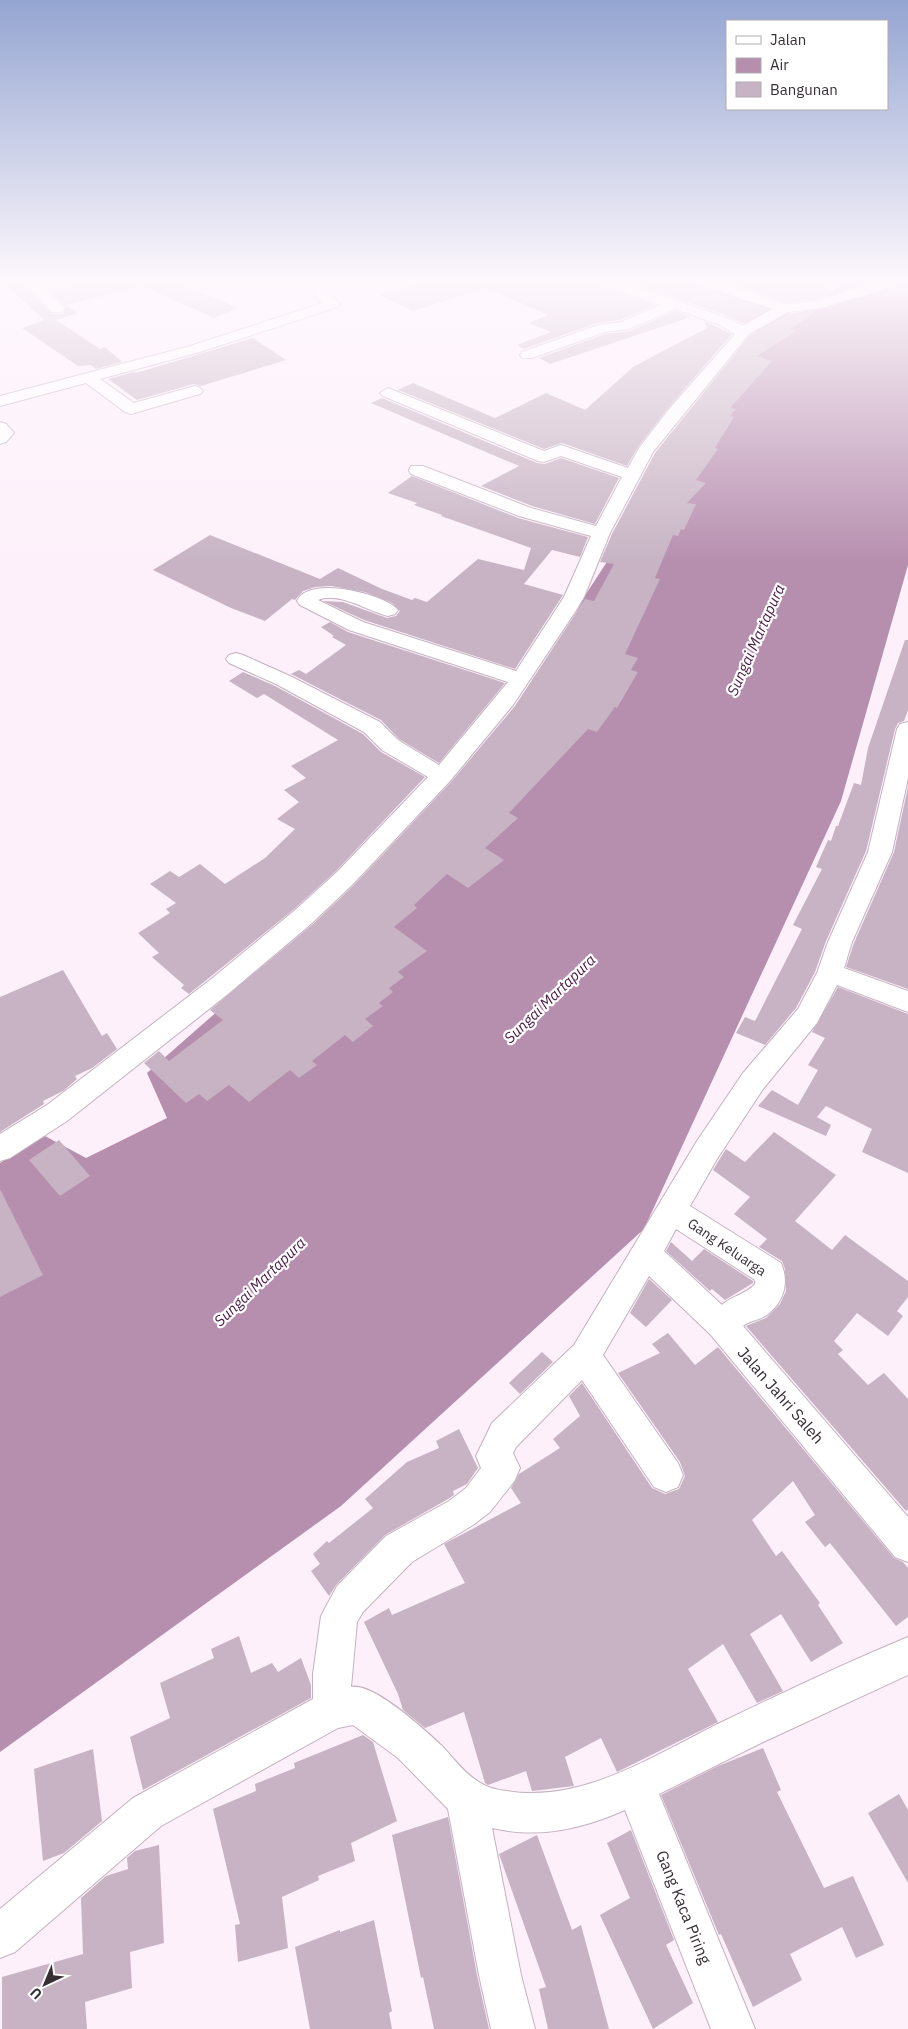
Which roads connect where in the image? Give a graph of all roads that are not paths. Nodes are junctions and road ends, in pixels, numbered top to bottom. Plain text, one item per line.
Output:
1 (97, 375) edge
2 (707, 375) edge
3 (88, 377) junction
4 (195, 391) dead end
5 (388, 393) dead end
6 (0, 401) edge
7 (0, 427) edge
8 (0, 439) edge
9 (416, 470) dead end
10 (632, 475) junction
11 (601, 533) junction
12 (388, 610) dead end
13 (236, 659) dead end
14 (521, 679) junction
15 (908, 729) edge
16 (442, 776) junction
17 (830, 973) junction
18 (908, 1002) edge
19 (0, 1149) edge
20 (672, 1210) junction
21 (645, 1253) junction
22 (722, 1325) junction
23 (585, 1356) junction
24 (666, 1476) dead end
25 (908, 1544) edge
26 (908, 1656) edge
27 (332, 1710) junction
28 (635, 1785) junction
29 (466, 1797) junction
30 (0, 1937) edge
31 (513, 2029) edge
32 (733, 2029) edge

1 - 3 street
2 - 10 street
3 - 4 street
3 - 6 street
5 - 10 street
7 - 8 street
9 - 11 street
10 - 11 street
11 - 14 street
12 - 14 street
13 - 16 street
14 - 16 street
15 - 17 street
16 - 19 street
17 - 18 street
17 - 20 street
20 - 21 street
20 - 22 street, Gang Keluarga
21 - 22 street, Jalan Jahri Saleh
21 - 23 street
22 - 25 street, Jalan Jahri Saleh
23 - 24 street
23 - 27 street
26 - 28 street
27 - 29 street
27 - 30 street
28 - 29 street
28 - 32 street, Gang Kaca Piring
29 - 31 street

